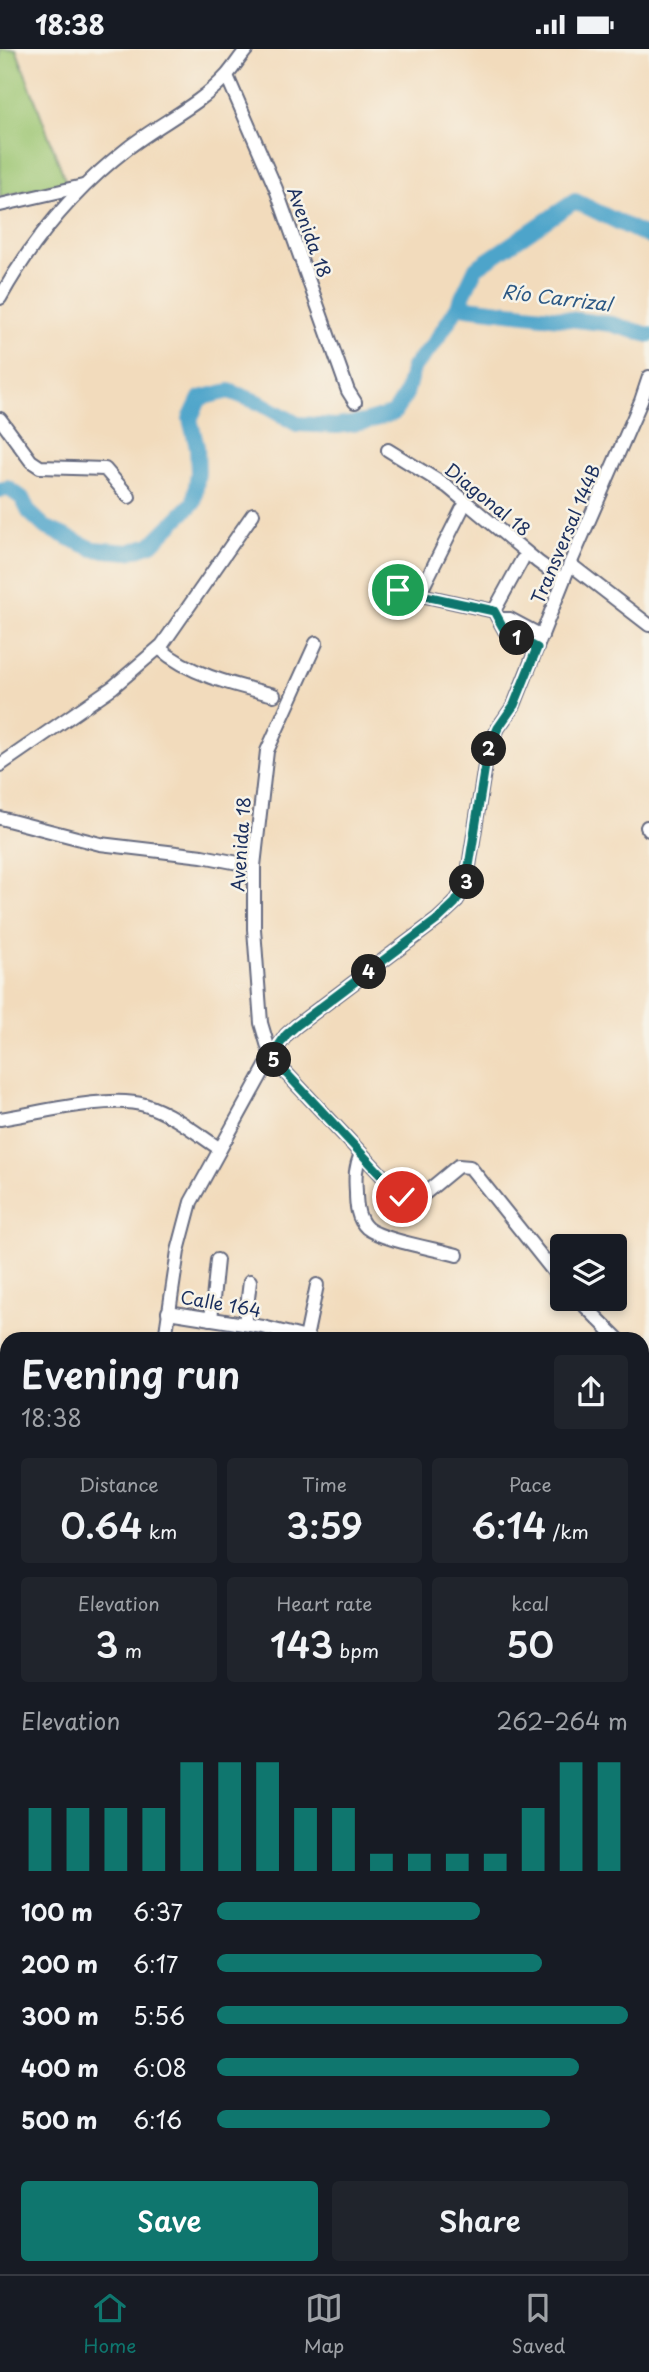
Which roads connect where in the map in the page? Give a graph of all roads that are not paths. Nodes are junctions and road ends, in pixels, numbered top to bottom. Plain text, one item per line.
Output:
1 (247, 49) edge
2 (227, 76) junction
3 (83, 186) junction
4 (0, 205) edge
5 (0, 297) edge
6 (649, 377) edge
7 (355, 402) dead end
8 (645, 402) edge
9 (0, 419) edge
10 (388, 450) dead end
11 (129, 497) dead end
12 (461, 509) dead end
13 (253, 514) dead end
14 (522, 560) dead end
15 (570, 564) junction
16 (564, 580) junction
17 (398, 590) dead end
18 (419, 595) junction
19 (497, 615) junction
20 (649, 625) edge
21 (540, 642) junction
22 (316, 643) dead end
23 (159, 648) junction
24 (274, 695) dead end
25 (0, 765) edge
26 (0, 818) edge
27 (254, 866) junction
28 (271, 1057) junction
29 (0, 1119) edge
30 (220, 1149) junction
31 (361, 1154) junction
32 (457, 1255) dead end
33 (217, 1260) dead end
34 (550, 1267) edge
35 (250, 1281) dead end
36 (317, 1285) dead end
37 (167, 1311) junction
38 (590, 1311) edge
39 (211, 1319) junction
40 (245, 1324) junction
41 (166, 1332) edge
42 (260, 1332) edge
43 (309, 1332) edge
44 (611, 1332) edge

1 - 2 street
2 - 3 street
2 - 7 street, Avenida 18
3 - 4 street
3 - 5 street
6 - 8 street, Transversal 144B
8 - 15 street, Transversal 144B
9 - 11 street
10 - 16 street, Diagonal 18
12 - 18 street
13 - 23 street
14 - 19 street
15 - 16 street, Transversal 144B
15 - 20 street
16 - 21 street, Transversal 144B
17 - 18 street
18 - 19 street
19 - 21 street
21 - 28 street, Transversal 144B
22 - 27 street, Avenida 18
23 - 24 street
23 - 25 street
26 - 27 street
27 - 28 street, Avenida 18
28 - 30 street, Transversal 144B
28 - 31 street
29 - 30 street
30 - 37 street, Transversal 144B
31 - 32 street
31 - 34 street
33 - 39 street
35 - 40 street
36 - 43 street
37 - 39 street, Calle 164
37 - 41 street, Transversal 144B
38 - 44 street
39 - 40 street, Calle 164
40 - 42 street, Calle 164

